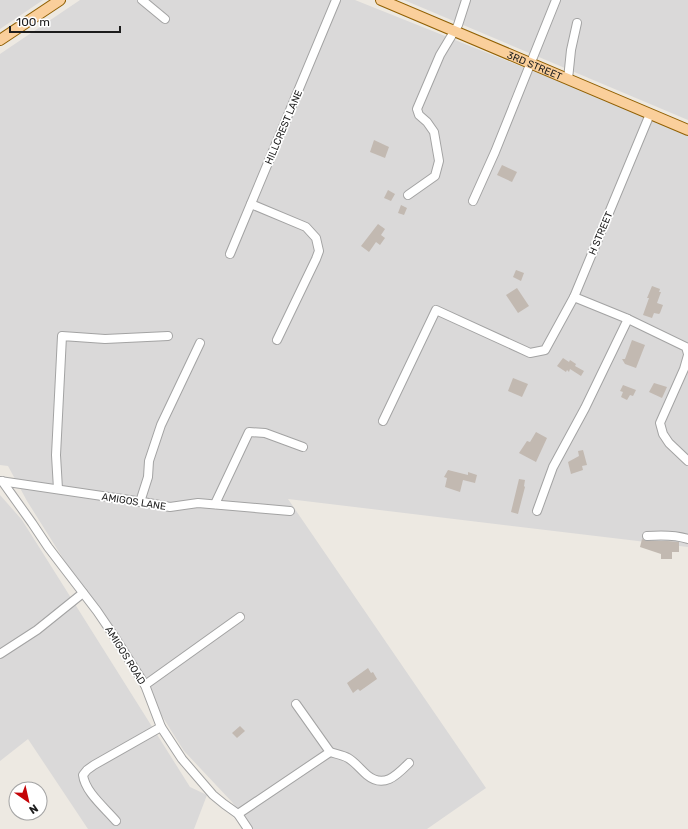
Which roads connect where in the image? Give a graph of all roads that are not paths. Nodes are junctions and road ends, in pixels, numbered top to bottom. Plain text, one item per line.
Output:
1 (60, 0) edge
2 (142, 0) edge
3 (336, 0) edge
4 (381, 0) edge
5 (466, 0) edge
6 (556, 0) edge
7 (165, 19) dead end
8 (577, 23) dead end
9 (454, 31) junction
10 (0, 40) edge
11 (531, 63) junction
12 (568, 79) junction
13 (650, 114) junction
14 (688, 130) edge
15 (408, 195) dead end
16 (473, 201) dead end
17 (251, 204) junction
18 (230, 254) dead end
19 (574, 297) junction
20 (628, 319) junction
21 (168, 336) dead end
22 (277, 340) dead end
23 (200, 343) dead end
24 (688, 354) edge
25 (383, 421) dead end
26 (303, 447) dead end
27 (688, 461) edge
28 (1, 481) edge
29 (58, 490) junction
30 (140, 502) junction
31 (215, 504) junction
32 (290, 511) dead end
33 (537, 511) dead end
34 (647, 536) dead end
35 (688, 539) edge
36 (84, 593) junction
37 (240, 617) dead end
38 (0, 654) edge
39 (146, 685) junction
40 (296, 704) dead end
41 (161, 728) junction
42 (330, 752) junction
43 (409, 763) dead end
44 (238, 814) junction
45 (116, 821) dead end
46 (248, 829) edge

1 - 10 main road
2 - 7 street
3 - 17 street, HILLCREST LANE
4 - 9 main road, 3RD STREET
5 - 9 street
6 - 11 street
8 - 12 street
9 - 11 main road, 3RD STREET
9 - 15 street
11 - 12 main road, 3RD STREET
11 - 16 street
12 - 13 main road, 3RD STREET
13 - 14 main road, 3RD STREET
13 - 19 street, H STREET
17 - 18 street, HILLCREST LANE
17 - 22 street
19 - 20 street
19 - 25 street, H STREET
20 - 24 street
20 - 33 street
21 - 29 street
23 - 30 street
24 - 27 street
26 - 31 street
28 - 29 street, AMIGOS LANE
28 - 36 street, AMIGOS ROAD
29 - 30 street, AMIGOS LANE
30 - 31 street, AMIGOS LANE
31 - 32 street, AMIGOS LANE
34 - 35 street
36 - 38 street
36 - 39 street, AMIGOS ROAD
37 - 39 street
39 - 41 street, AMIGOS ROAD
40 - 42 street
41 - 44 street, AMIGOS ROAD
41 - 45 street
42 - 43 street
42 - 44 street
44 - 46 street, AMIGOS ROAD

